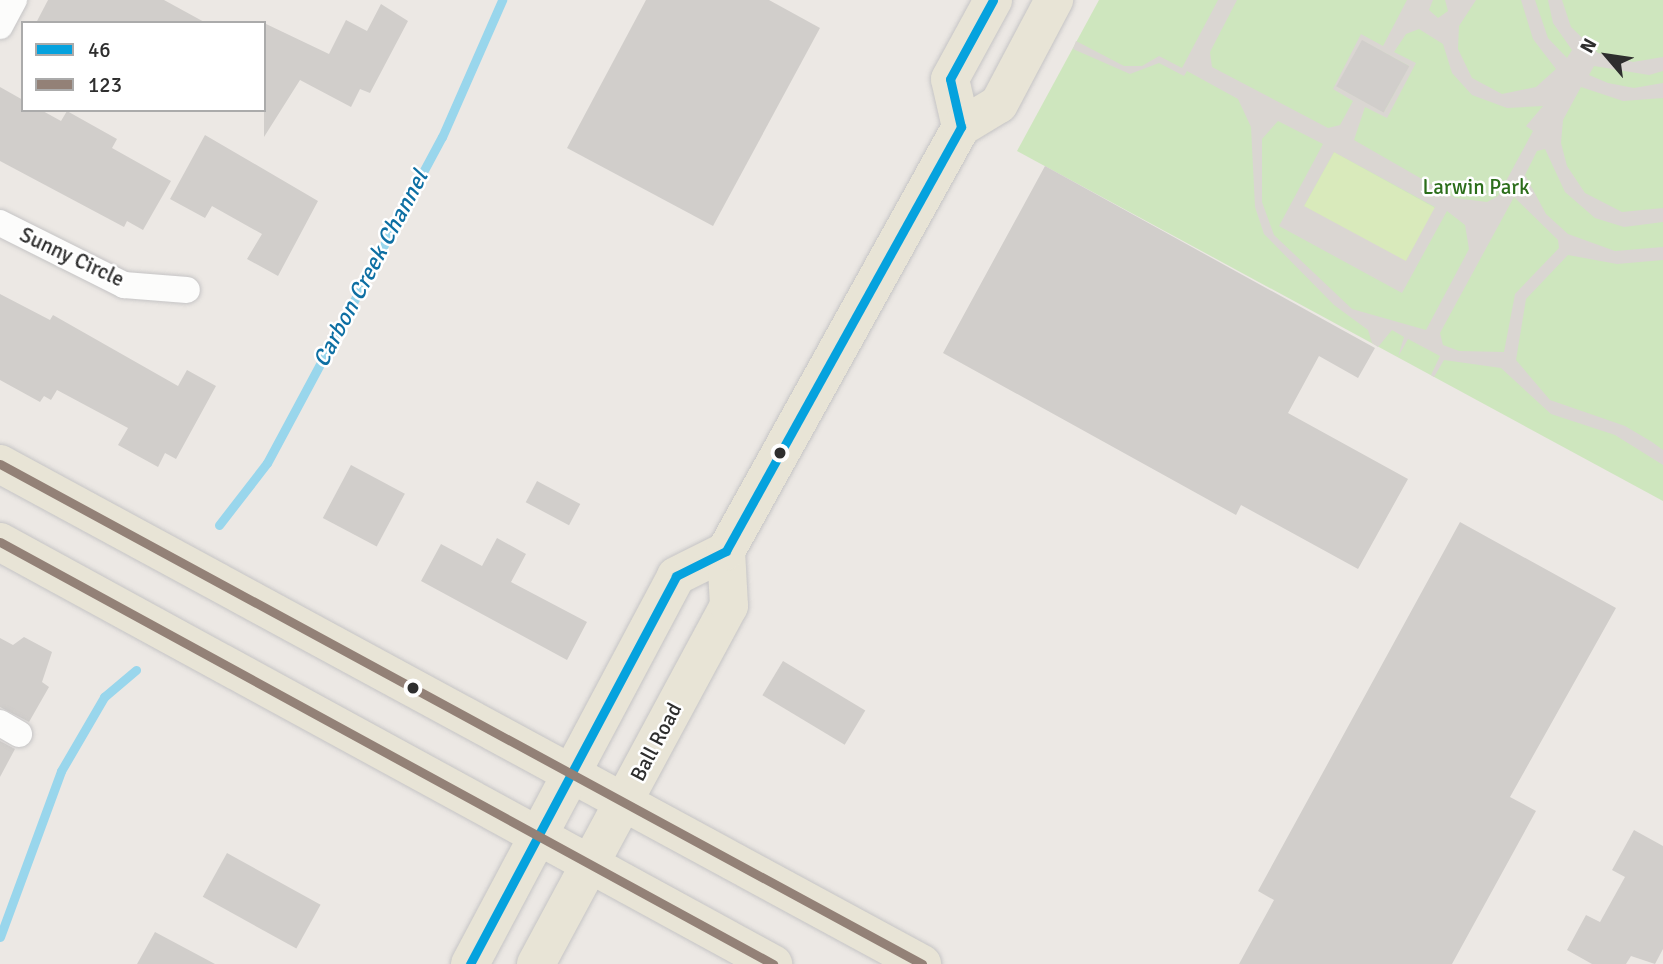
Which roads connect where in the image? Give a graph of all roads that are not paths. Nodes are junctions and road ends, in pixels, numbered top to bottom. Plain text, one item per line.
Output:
1 (14, 0) edge
2 (993, 0) edge
3 (1054, 0) edge
4 (0, 26) edge
5 (961, 127) junction
6 (0, 223) edge
7 (187, 290) dead end
8 (0, 464) edge
9 (0, 542) edge
10 (726, 551) junction
11 (571, 773) junction
12 (623, 802) junction
13 (538, 836) junction
14 (590, 864) junction
15 (470, 964) edge
16 (536, 964) edge
17 (773, 964) edge
18 (922, 964) edge

1 - 4 street
2 - 5 main road
3 - 5 main road
5 - 10 main road
6 - 7 street, Sunny Circle
8 - 11 main road
9 - 13 main road
10 - 11 main road
10 - 12 main road, Ball Road
11 - 12 main road
11 - 13 main road
12 - 14 main road, Ball Road
12 - 18 main road
13 - 14 main road
13 - 15 main road
14 - 16 main road, Ball Road
14 - 17 main road

